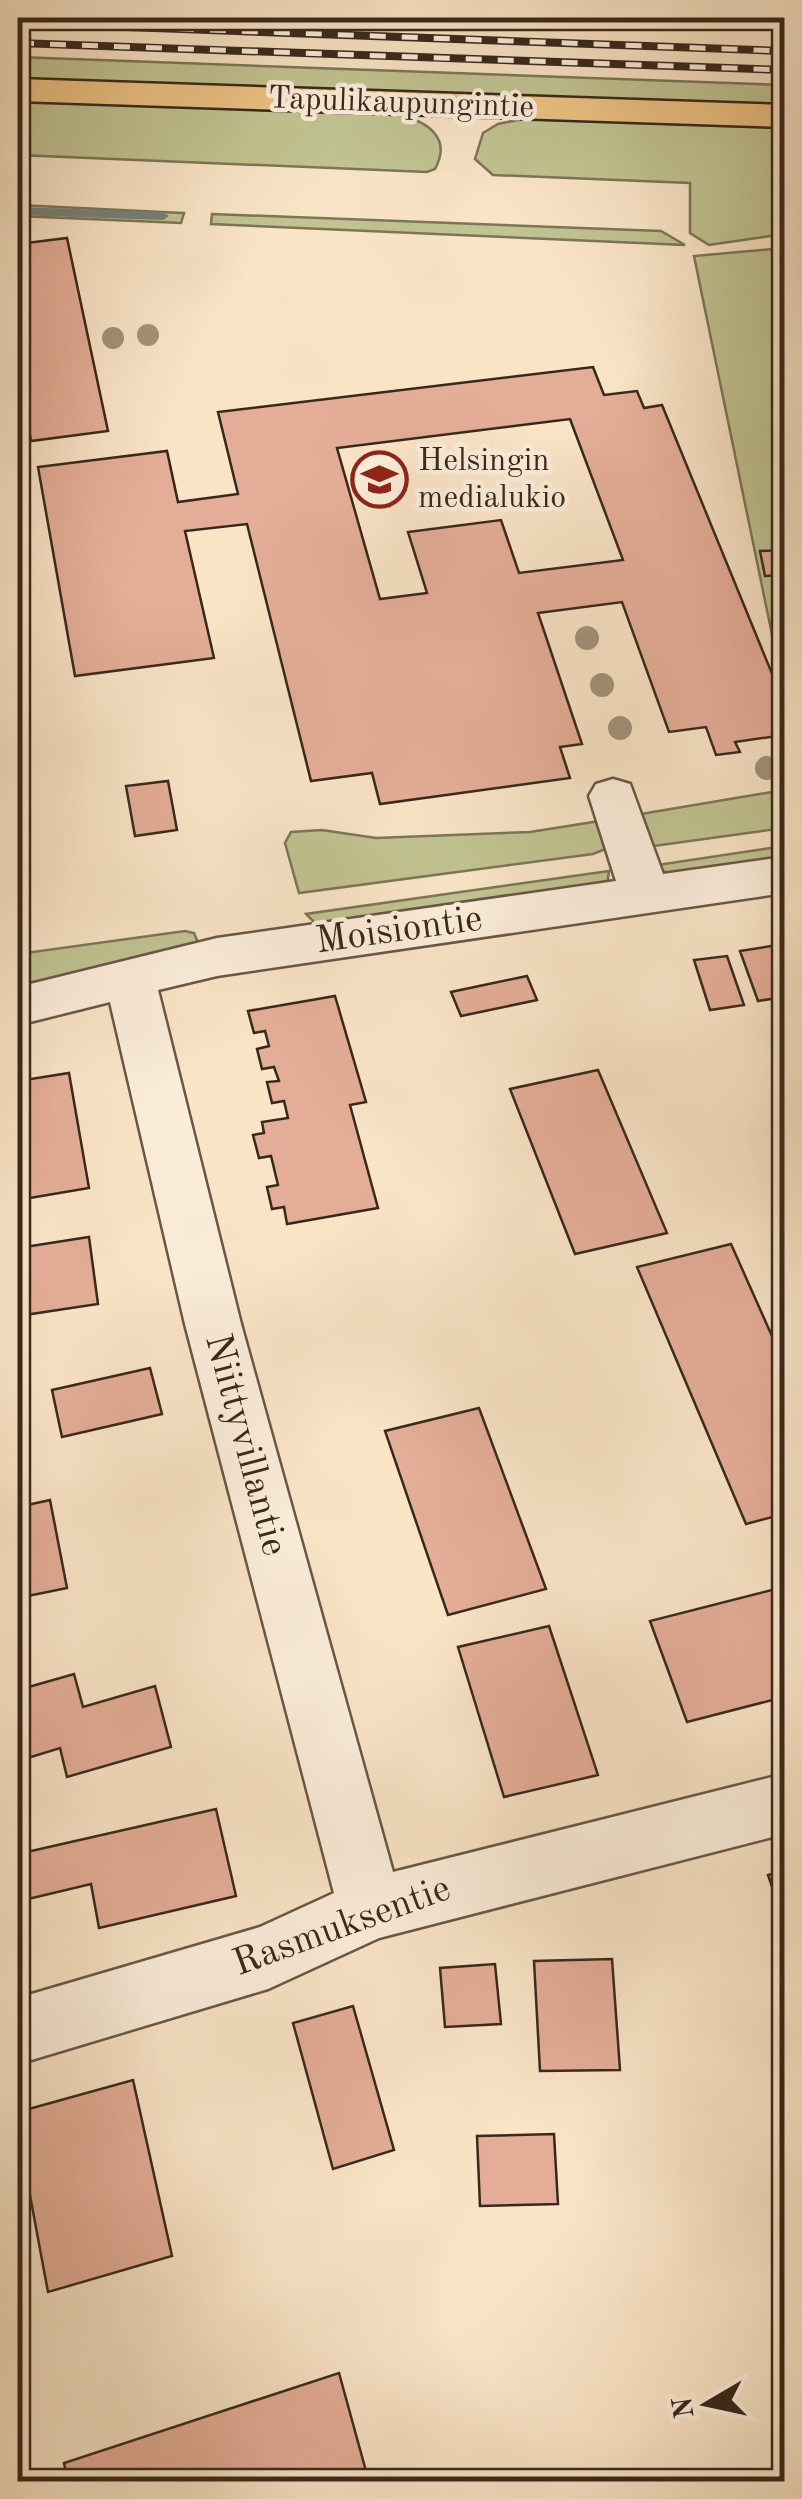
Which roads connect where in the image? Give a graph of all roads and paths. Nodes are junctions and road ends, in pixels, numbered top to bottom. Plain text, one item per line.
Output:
1 (18, 90) edge
2 (784, 116) edge
3 (613, 796) dead end
4 (784, 875) edge
5 (646, 896) junction
6 (130, 978) junction
7 (18, 1006) edge
8 (784, 1804) edge
9 (371, 1909) junction
10 (18, 2031) edge

1 - 2 main road, Tapulikaupungintie
3 - 5 street
4 - 5 street, Moisiontie
5 - 6 street, Moisiontie
6 - 7 street, Moisiontie
6 - 9 street, Niittyvillantie
8 - 9 street, Rasmuksentie
9 - 10 street, Rasmuksentie

